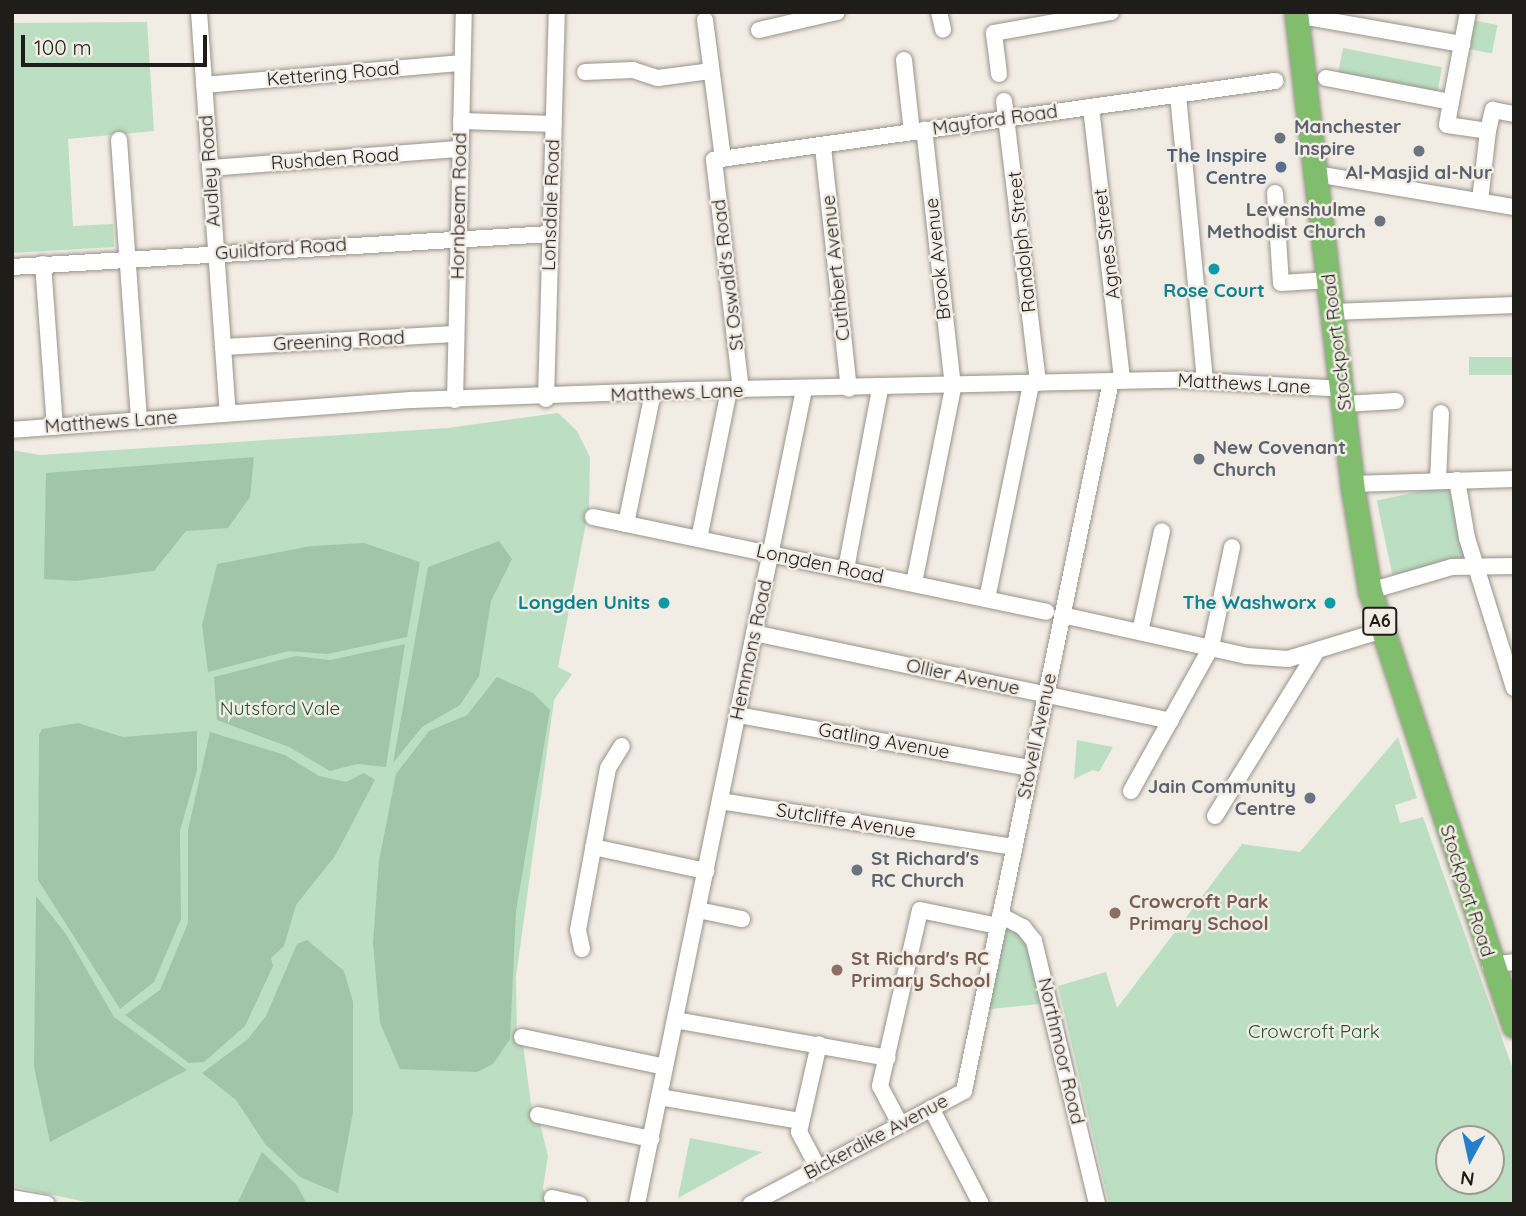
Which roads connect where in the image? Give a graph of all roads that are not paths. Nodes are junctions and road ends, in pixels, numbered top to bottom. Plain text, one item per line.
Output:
1 (199, 12) edge
2 (464, 12) edge
3 (557, 12) edge
4 (837, 12) edge
5 (939, 12) edge
6 (1111, 12) edge
7 (1468, 12) edge
8 (1296, 14) edge
9 (705, 20) dead end
10 (1029, 20) edge
11 (760, 30) dead end
12 (943, 30) dead end
13 (1462, 44) junction
14 (904, 60) dead end
15 (462, 63) junction
16 (711, 71) junction
17 (585, 72) dead end
18 (999, 74) dead end
19 (1326, 78) dead end
20 (1275, 81) dead end
21 (204, 85) junction
22 (1178, 95) junction
23 (1004, 101) dead end
24 (1451, 102) junction
25 (1091, 107) junction
26 (1514, 114) edge
27 (1009, 118) junction
28 (461, 121) junction
29 (554, 124) junction
30 (918, 131) junction
31 (1488, 131) junction
32 (119, 140) dead end
33 (823, 147) junction
34 (459, 149) junction
35 (719, 160) junction
36 (210, 168) junction
37 (1316, 174) junction
38 (1275, 193) dead end
39 (1480, 201) junction
40 (1514, 207) edge
41 (550, 234) junction
42 (458, 238) junction
43 (216, 254) junction
44 (125, 258) junction
45 (43, 264) junction
46 (12, 267) edge
47 (1330, 280) junction
48 (1514, 305) edge
49 (1334, 312) junction
50 (455, 334) junction
51 (223, 347) junction
52 (1205, 380) junction
53 (1117, 381) junction
54 (1034, 384) junction
55 (953, 387) junction
56 (849, 389) junction
57 (880, 389) junction
58 (735, 390) junction
59 (804, 390) junction
60 (653, 392) junction
61 (1344, 396) junction
62 (546, 398) junction
63 (455, 400) junction
64 (1396, 401) dead end
65 (1441, 413) dead end
66 (228, 414) junction
67 (139, 420) junction
68 (55, 426) junction
69 (12, 430) edge
70 (1514, 479) edge
71 (1457, 480) junction
72 (1438, 481) junction
73 (1352, 484) junction
74 (593, 517) dead end
75 (626, 523) junction
76 (1162, 531) dead end
77 (699, 539) junction
78 (1232, 547) dead end
79 (771, 554) junction
80 (1476, 566) junction
81 (1514, 566) edge
82 (846, 569) junction
83 (914, 583) junction
84 (1370, 591) junction
85 (987, 599) junction
86 (1046, 612) dead end
87 (1062, 615) junction
88 (1383, 630) junction
89 (1140, 632) junction
90 (754, 633) junction
91 (1211, 647) junction
92 (1315, 654) junction
93 (1509, 655) edge
94 (1514, 688) edge
95 (1046, 694) junction
96 (738, 715) junction
97 (1171, 721) junction
98 (622, 746) dead end
99 (1030, 768) junction
100 (1131, 791) dead end
101 (720, 801) junction
102 (1215, 816) dead end
103 (593, 847) junction
104 (1014, 847) junction
105 (706, 872) junction
106 (698, 910) junction
107 (742, 919) dead end
108 (999, 921) junction
109 (582, 949) dead end
110 (1514, 962) edge
111 (1490, 965) junction
112 (675, 1020) junction
113 (1514, 1026) edge
114 (522, 1037) dead end
115 (819, 1044) junction
116 (888, 1058) junction
117 (665, 1067) junction
118 (964, 1091) joint
119 (659, 1097) junction
120 (931, 1108) junction
121 (538, 1115) dead end
122 (802, 1121) junction
123 (900, 1124) junction
124 (650, 1139) junction
125 (818, 1168) junction
126 (12, 1198) edge
127 (552, 1198) dead end
128 (46, 1204) edge
129 (579, 1204) edge
130 (637, 1204) edge
131 (751, 1204) edge
132 (981, 1204) edge
133 (1097, 1204) edge

1 - 21 street, Audley Road
2 - 15 street, Hornbeam Road
3 - 29 street, Lonsdale Road
4 - 11 street
5 - 12 street
6 - 10 street
7 - 13 street
8 - 13 street
8 - 37 highway, Stockport Road / A6
9 - 16 street, St Oswald's Road
10 - 18 street
13 - 24 street
14 - 30 street, Brook Avenue
15 - 21 street, Kettering Road
15 - 28 street, Hornbeam Road
16 - 17 street
16 - 35 street, St Oswald's Road
19 - 24 street
20 - 22 street, Mayford Road
21 - 36 street, Audley Road
22 - 25 street, Mayford Road
22 - 52 street
23 - 27 street, Randolph Street
24 - 31 street
25 - 27 street, Mayford Road
25 - 53 street, Agnes Street
26 - 31 street
27 - 30 street, Mayford Road
27 - 54 street, Randolph Street
28 - 29 street
28 - 34 street, Hornbeam Road
29 - 41 street, Lonsdale Road
30 - 33 street, Mayford Road
30 - 55 street, Brook Avenue
31 - 39 street
32 - 44 street
33 - 35 street, Mayford Road
33 - 56 street, Cuthbert Avenue
34 - 36 street, Rushden Road
34 - 42 street, Hornbeam Road
35 - 58 street, St Oswald's Road
36 - 43 street, Audley Road
37 - 39 street
37 - 47 highway, Stockport Road / A6
38 - 47 street
39 - 40 street
41 - 42 street, Guildford Road
41 - 62 street, Lonsdale Road
42 - 43 street, Guildford Road
42 - 50 street, Hornbeam Road
43 - 44 street, Guildford Road
43 - 51 street, Audley Road
44 - 45 street, Guildford Road
44 - 67 street
45 - 46 street, Guildford Road
45 - 68 street
47 - 49 highway, Stockport Road / A6
48 - 49 street
49 - 61 highway, Stockport Road / A6
50 - 51 street, Greening Road
50 - 63 street, Hornbeam Road
51 - 66 street, Audley Road
52 - 53 street, Matthews Lane
52 - 61 street, Matthews Lane
53 - 54 street, Matthews Lane
53 - 87 street, Stovell Avenue
54 - 55 street, Matthews Lane
54 - 85 street, Randolph Street
55 - 57 street, Matthews Lane
55 - 83 street, Brook Avenue
56 - 57 street, Matthews Lane
56 - 59 street, Matthews Lane
57 - 82 street
58 - 59 street, Matthews Lane
58 - 60 street, Matthews Lane
58 - 77 street, St Oswald's Road
59 - 79 street, Hemmons Road
60 - 62 street, Matthews Lane
60 - 75 street
61 - 64 street, Matthews Lane
61 - 73 highway, Stockport Road / A6
62 - 63 street, Matthews Lane
63 - 66 street, Matthews Lane
65 - 72 street
66 - 67 street, Matthews Lane
67 - 68 street, Matthews Lane
68 - 69 street, Matthews Lane
70 - 71 street
71 - 72 street
71 - 80 street
72 - 73 street
73 - 84 highway, Stockport Road / A6
74 - 75 street, Longden Road
75 - 77 street, Longden Road
76 - 89 street
77 - 79 street, Longden Road
78 - 91 street
79 - 82 street, Longden Road
79 - 90 street, Hemmons Road
80 - 81 street
80 - 84 street
80 - 93 street
82 - 83 street, Longden Road
83 - 85 street, Longden Road
84 - 88 highway, Stockport Road / A6
85 - 86 street, Longden Road
87 - 89 street
87 - 95 street, Stovell Avenue
88 - 92 street
88 - 111 highway, Stockport Road / A6
89 - 91 street
90 - 95 street, Ollier Avenue
90 - 96 street, Hemmons Road
91 - 92 street
91 - 97 street
92 - 102 street
93 - 94 street
95 - 97 street, Ollier Avenue
95 - 99 street, Stovell Avenue
96 - 99 street, Gatling Avenue
96 - 101 street, Hemmons Road
97 - 100 street
98 - 103 street
99 - 104 street, Stovell Avenue
101 - 104 street, Sutcliffe Avenue
101 - 105 street, Hemmons Road
103 - 105 street
103 - 109 street
104 - 108 street, Stovell Avenue
105 - 106 street, Hemmons Road
106 - 107 street
106 - 112 street, Hemmons Road
108 - 116 street
108 - 118 street, Stovell Avenue
108 - 133 street, Northmoor Road
110 - 111 street
111 - 113 highway, Stockport Road / A6
112 - 115 street
112 - 117 street, Hemmons Road
114 - 117 street
115 - 116 street
115 - 122 street
116 - 123 street
117 - 119 street, Hemmons Road
118 - 120 street, Bickerdike Avenue
119 - 122 street
119 - 124 street, Hemmons Road
120 - 123 street, Bickerdike Avenue
120 - 132 street
121 - 124 street
122 - 125 street
123 - 125 street, Bickerdike Avenue
124 - 130 street, Hemmons Road
125 - 131 street, Bickerdike Avenue
126 - 128 street
127 - 129 street

